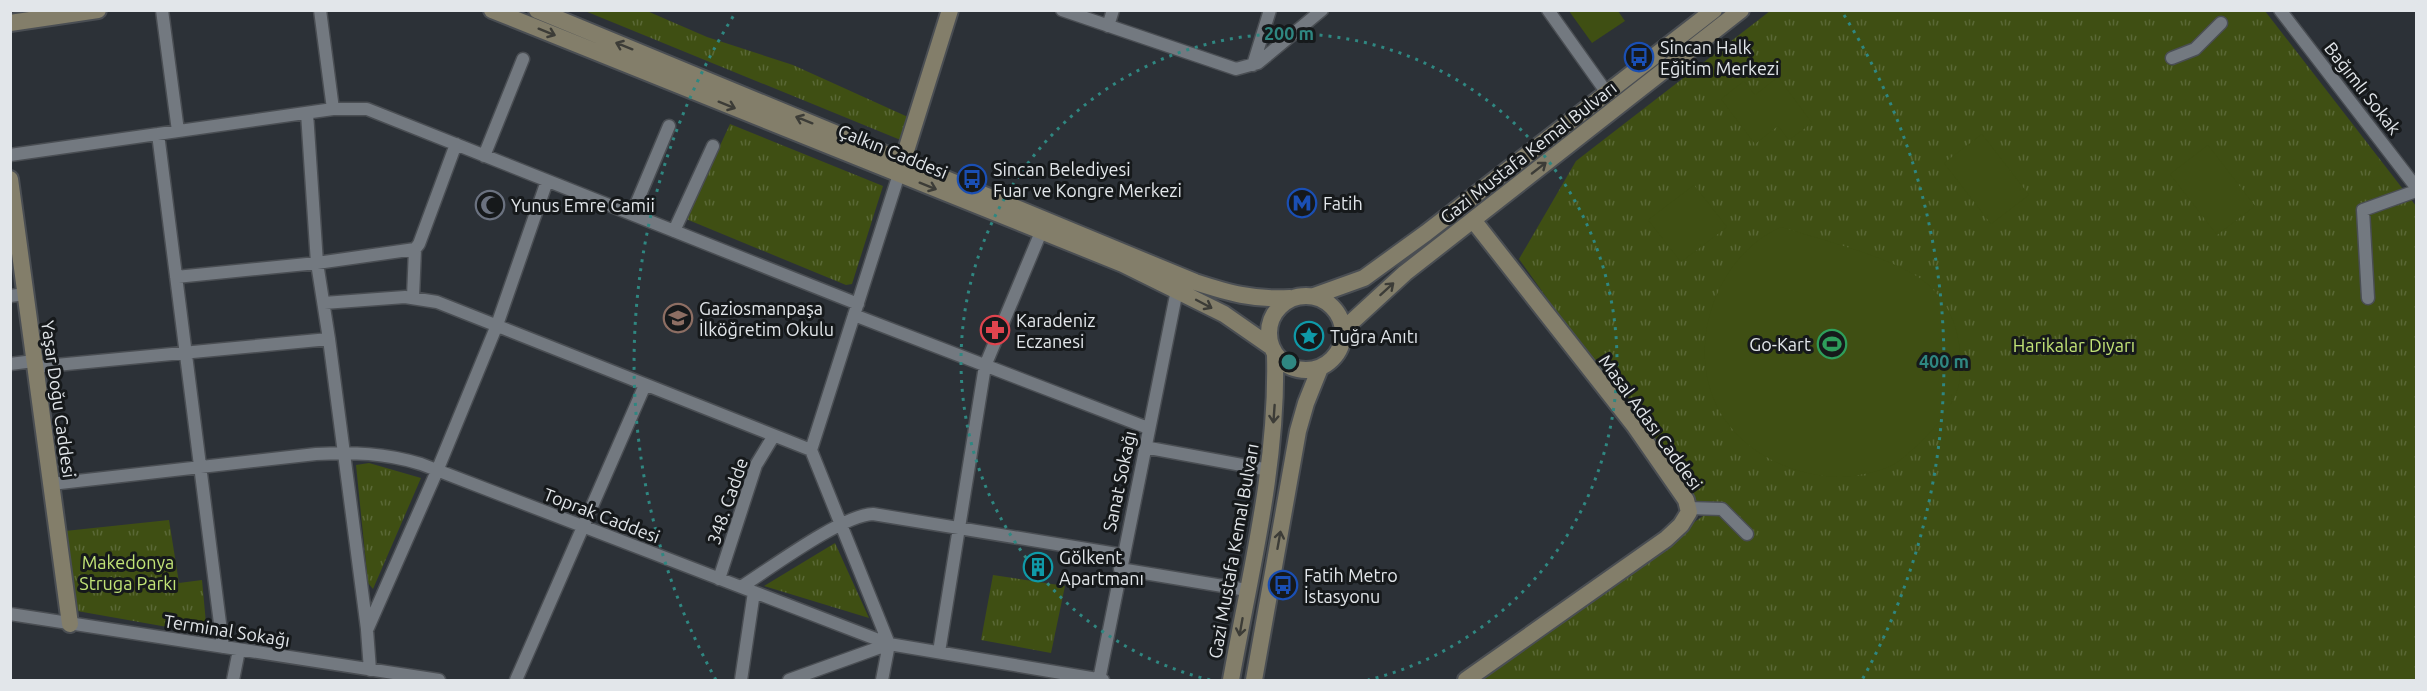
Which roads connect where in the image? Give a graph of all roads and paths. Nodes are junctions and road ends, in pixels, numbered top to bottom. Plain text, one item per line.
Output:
1 (98, 10) edge
2 (162, 10) edge
3 (320, 10) edge
4 (492, 10) edge
5 (537, 10) edge
6 (950, 10) edge
7 (1062, 10) edge
8 (1113, 10) edge
9 (1270, 10) edge
10 (1548, 10) edge
11 (1714, 10) edge
12 (1741, 10) edge
13 (2280, 10) edge
14 (1318, 12) edge
15 (10, 23) edge
16 (2221, 23) dead end
17 (1108, 26) junction
18 (2172, 58) dead end
19 (523, 60) dead end
20 (1253, 66) junction
21 (1607, 93) junction
22 (333, 109) junction
23 (308, 113) junction
24 (669, 126) dead end
25 (178, 131) junction
26 (158, 134) junction
27 (456, 144) junction
28 (713, 146) dead end
29 (10, 155) edge
30 (484, 156) junction
31 (901, 168) junction
32 (10, 179) edge
33 (548, 181) junction
34 (2416, 189) edge
35 (632, 214) junction
36 (1473, 220) junction
37 (674, 231) junction
38 (1041, 231) junction
39 (415, 249) junction
40 (317, 263) junction
41 (176, 277) junction
42 (1177, 290) junction
43 (18, 295) edge
44 (1314, 296) junction
45 (413, 297) junction
46 (1290, 298) junction
47 (2368, 298) dead end
48 (324, 303) junction
49 (856, 309) junction
50 (497, 324) junction
51 (1344, 328) junction
52 (329, 339) junction
53 (1273, 350) junction
54 (186, 353) junction
55 (10, 364) edge
56 (35, 364) junction
57 (986, 366) junction
58 (1320, 368) junction
59 (645, 385) junction
60 (1148, 428) junction
61 (773, 437) junction
62 (1144, 447) junction
63 (811, 450) junction
64 (345, 453) junction
65 (200, 467) junction
66 (1269, 470) junction
67 (437, 471) junction
68 (51, 484) junction
69 (1688, 507) junction
70 (841, 524) junction
71 (582, 526) junction
72 (960, 528) junction
73 (1748, 534) dead end
74 (1123, 555) junction
75 (1120, 569) junction
76 (719, 579) junction
77 (741, 587) junction
78 (1247, 590) junction
79 (754, 592) junction
80 (10, 614) edge
81 (70, 624) junction
82 (367, 630) junction
83 (889, 644) junction
84 (223, 647) junction
85 (239, 650) junction
86 (939, 652) junction
87 (370, 670) junction
88 (414, 679) edge
89 (1099, 680) edge
90 (233, 681) edge
91 (439, 681) edge
92 (516, 681) edge
93 (741, 681) edge
94 (789, 681) edge
95 (882, 681) edge
96 (1103, 681) edge
97 (1231, 681) edge
98 (1254, 681) edge
99 (1466, 681) edge

1 - 15 main road
2 - 25 street
3 - 22 street
4 -> 31 main road, Çalkın Caddesi
31 -> 5 main road, Çalkın Caddesi
6 - 31 main road
7 - 17 street
8 - 17 street
9 - 20 street
10 - 21 street
11 - 21 main road, Gazi Mustafa Kemal Bulvarı
36 -> 12 main road, Gazi Mustafa Kemal Bulvarı
13 - 34 street, Bağımlı Sokak
14 - 20 street
16 - 18 street
17 - 20 street
19 - 30 street
21 - 44 main road, Gazi Mustafa Kemal Bulvarı
22 - 23 street
22 - 27 street
23 - 25 street
23 - 40 street
24 - 35 street
25 - 26 street
26 - 29 street
26 - 41 street
27 - 30 street
27 - 39 street
28 - 37 street
30 - 33 street
31 -> 38 main road, Çalkın Caddesi
31 - 46 main road, Çalkın Caddesi
31 - 49 street
32 - 43 main road, Yaşar Doğu Caddesi
33 - 35 street
33 - 50 street
34 - 47 street
35 - 37 street
51 -> 36 main road, Gazi Mustafa Kemal Bulvarı
36 - 69 main road, Masal Adası Caddesi
37 - 49 street
38 - 42 main road, Çalkın Caddesi
38 - 57 street
39 - 40 street
39 - 45 street
40 - 41 street
40 - 48 street
41 - 54 street
42 -> 53 main road, Çalkın Caddesi
42 - 60 street, Sanat Sokağı
43 - 56 main road, Yaşar Doğu Caddesi
44 - 46 main road
44 - 51 main road
45 - 48 street
45 - 50 street
46 - 53 main road
48 - 52 street
49 - 57 street
49 - 63 street
50 - 59 street
50 - 67 street
51 - 58 main road
52 - 54 street
52 - 64 street
53 - 58 main road
53 -> 66 main road, Gazi Mustafa Kemal Bulvarı
54 - 56 street
54 - 65 street
55 - 56 street
56 - 68 main road, Yaşar Doğu Caddesi
57 - 60 street
57 - 72 street
98 -> 58 main road
59 - 61 street
59 - 71 street
60 - 62 street, Sanat Sokağı
61 - 63 street
61 - 76 street, 348. Cadde
62 - 66 street
62 - 74 street, Sanat Sokağı
63 - 70 street
64 - 65 street, Toprak Caddesi
64 - 67 street, Toprak Caddesi
64 - 82 street
65 - 68 street, Toprak Caddesi
65 - 84 street
66 - 78 main road, Gazi Mustafa Kemal Bulvarı
67 - 71 street, Toprak Caddesi
67 - 82 street
68 - 81 main road, Yaşar Doğu Caddesi
69 - 73 street
69 - 99 main road, Masal Adası Caddesi
70 - 72 street
70 - 77 street
70 - 83 street
71 - 76 street, Toprak Caddesi
71 - 92 street
72 - 74 street
72 - 86 street
74 - 75 street, Sanat Sokağı
75 - 78 street
75 - 89 street, Sanat Sokağı
76 - 77 street, Toprak Caddesi
77 - 79 street, Toprak Caddesi
78 -> 97 main road, Gazi Mustafa Kemal Bulvarı
79 - 83 street, Toprak Caddesi
79 - 93 street
80 - 81 street, Terminal Sokağı
81 - 84 street, Terminal Sokağı
82 - 87 street
83 - 86 street, Toprak Caddesi
83 - 94 street
83 - 95 street
84 - 85 street, Terminal Sokağı
85 - 87 street, Terminal Sokağı
85 - 90 street
86 - 89 street, Toprak Caddesi
87 - 88 street, Terminal Sokağı
88 - 91 street, Terminal Sokağı
89 - 96 street, Toprak Caddesi

